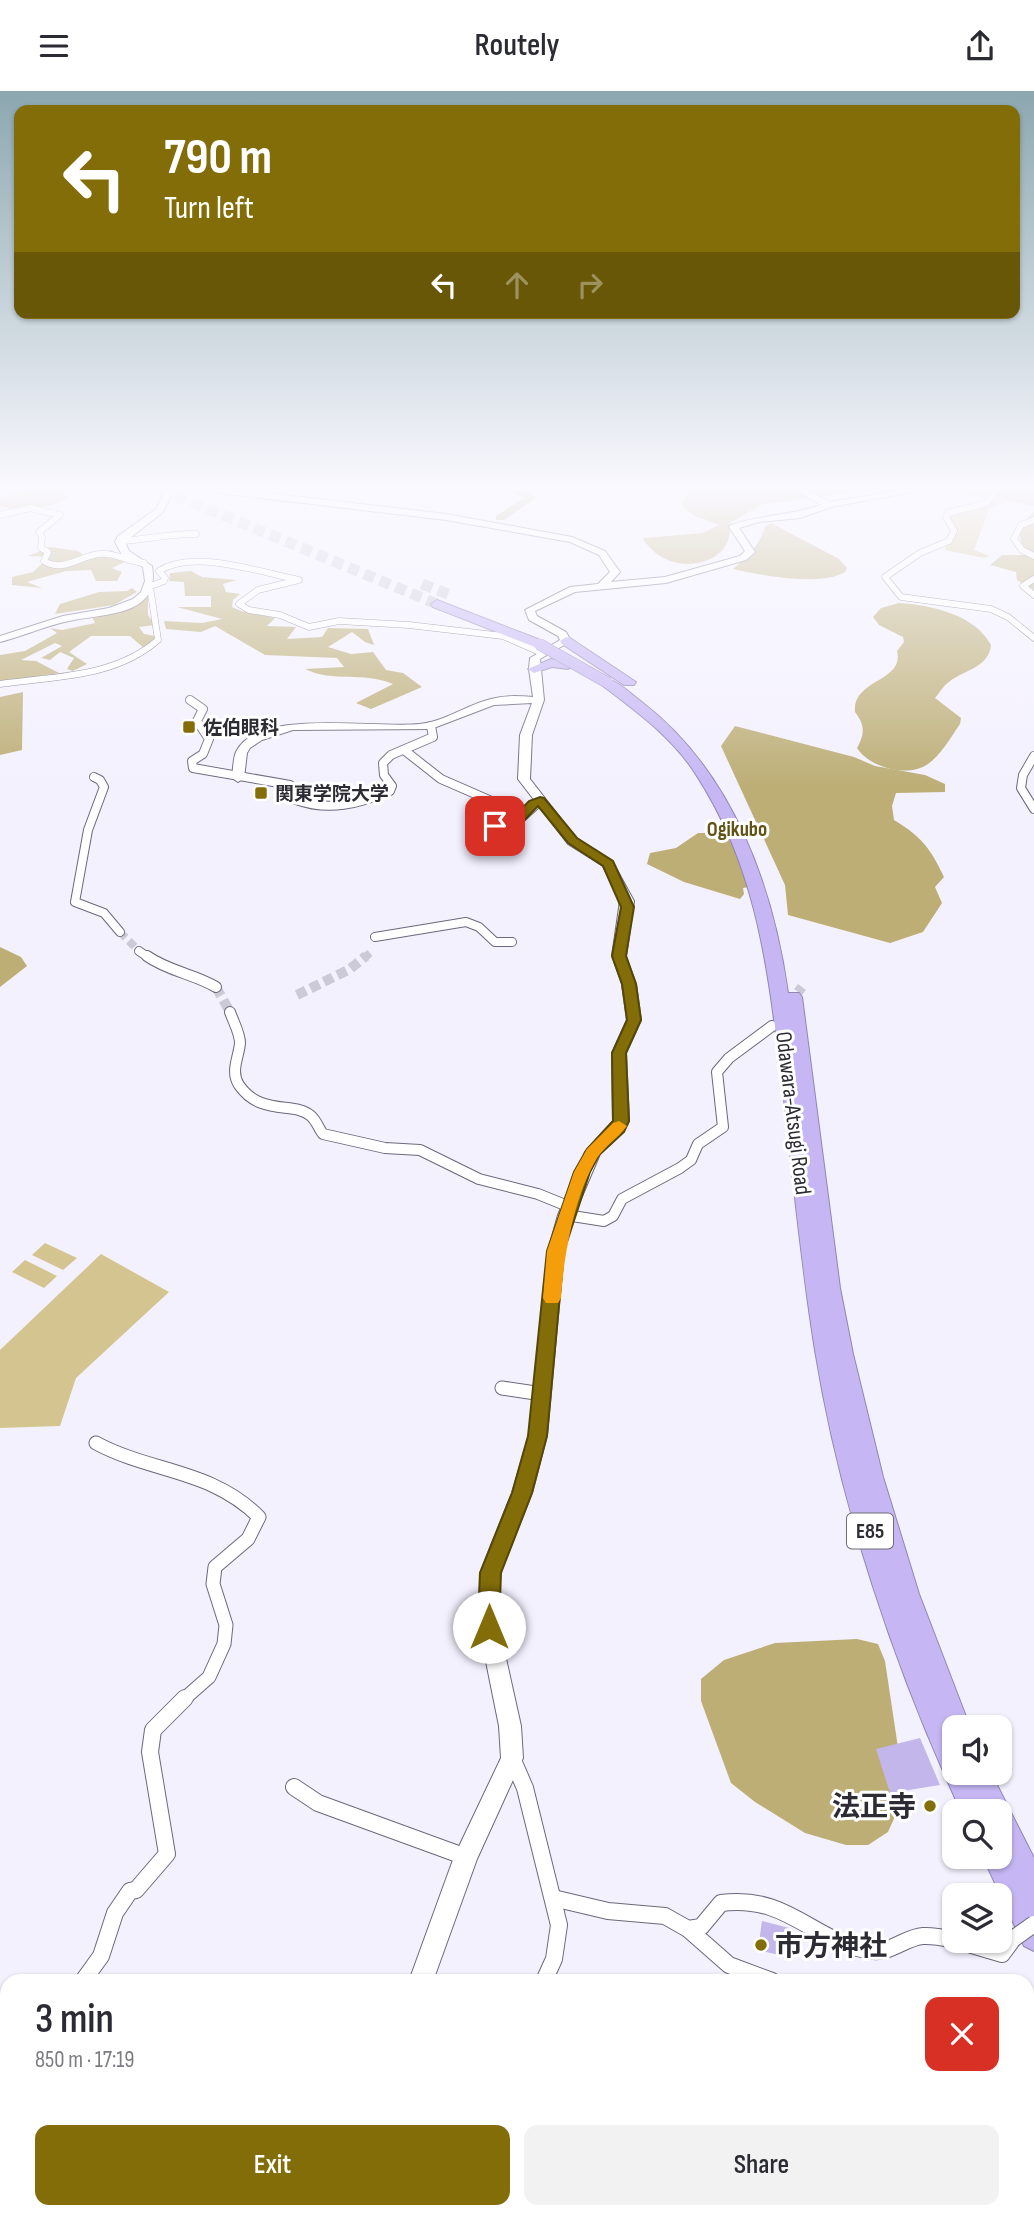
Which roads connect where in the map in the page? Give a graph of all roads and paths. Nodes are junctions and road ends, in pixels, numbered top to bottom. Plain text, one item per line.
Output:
1 (148, 588) edge
2 (150, 588) edge
3 (265, 588) edge
4 (584, 588) edge
5 (894, 588) edge
6 (453, 596) tunnel mouth
7 (437, 604) tunnel mouth
8 (1034, 638) edge
9 (0, 639) edge
10 (566, 641) junction
11 (543, 647) junction
12 (568, 665) junction
13 (534, 669) junction
14 (612, 682) junction
15 (0, 684) edge
16 (190, 700) dead end
17 (539, 700) junction
18 (670, 722) junction
19 (431, 726) junction
20 (404, 750) junction
21 (1034, 756) edge
22 (94, 777) dead end
23 (238, 778) junction
24 (716, 792) junction
25 (540, 801) junction
26 (1034, 809) edge
27 (120, 932) tunnel mouth
28 (375, 937) dead end
29 (512, 942) dead end
30 (139, 951) tunnel mouth
31 (216, 987) tunnel mouth
32 (230, 1012) tunnel mouth
33 (772, 1026) dead end
34 (798, 1079) junction
35 (568, 1211) junction
36 (823, 1287) junction
37 (502, 1388) dead end
38 (542, 1394) junction
39 (96, 1443) dead end
40 (952, 1715) edge
41 (942, 1736) edge
42 (513, 1758) junction
43 (294, 1787) dead end
44 (1012, 1843) edge
45 (466, 1857) junction
46 (1000, 1869) edge
47 (1034, 1888) edge
48 (553, 1898) junction
49 (1034, 1924) edge
50 (688, 1929) junction
51 (1023, 1937) edge
52 (88, 1974) edge
53 (424, 1974) edge
54 (546, 1974) edge
55 (753, 1974) edge

1 - 9 street
2 - 15 street
3 - 11 street
4 - 10 street
5 - 8 street
6 - 11 highway, Odawara-Atsugi Road / E85
7 - 11 highway, Odawara-Atsugi Road / E85
10 - 11 street
10 - 18 highway
11 - 12 highway
11 - 13 street
11 - 14 highway, Odawara-Atsugi Road / E85, bridge
12 - 13 highway
12 - 24 highway
13 - 17 street
14 - 18 highway, Odawara-Atsugi Road / E85
14 - 24 highway, Odawara-Atsugi Road / E85
16 - 23 street
17 - 19 street
17 - 25 street
18 - 34 highway, Odawara-Atsugi Road / E85
19 - 20 street
19 - 23 street
20 - 23 street
20 - 25 street
21 - 26 street
22 - 27 street
24 - 34 highway, Odawara-Atsugi Road / E85
25 - 35 street
28 - 29 street
30 - 31 street
32 - 35 street
33 - 35 street
34 - 36 highway, Odawara-Atsugi Road / E85
35 - 38 street
36 - 40 highway, Odawara-Atsugi Road / E85
36 - 41 highway, Odawara-Atsugi Road / E85
37 - 38 street
38 - 42 street
39 - 52 street
42 - 45 street
42 - 48 street
43 - 45 street
44 - 47 highway
45 - 53 street
46 - 51 highway
48 - 50 street
48 - 54 street
49 - 51 street, bridge
50 - 51 street
50 - 55 street

